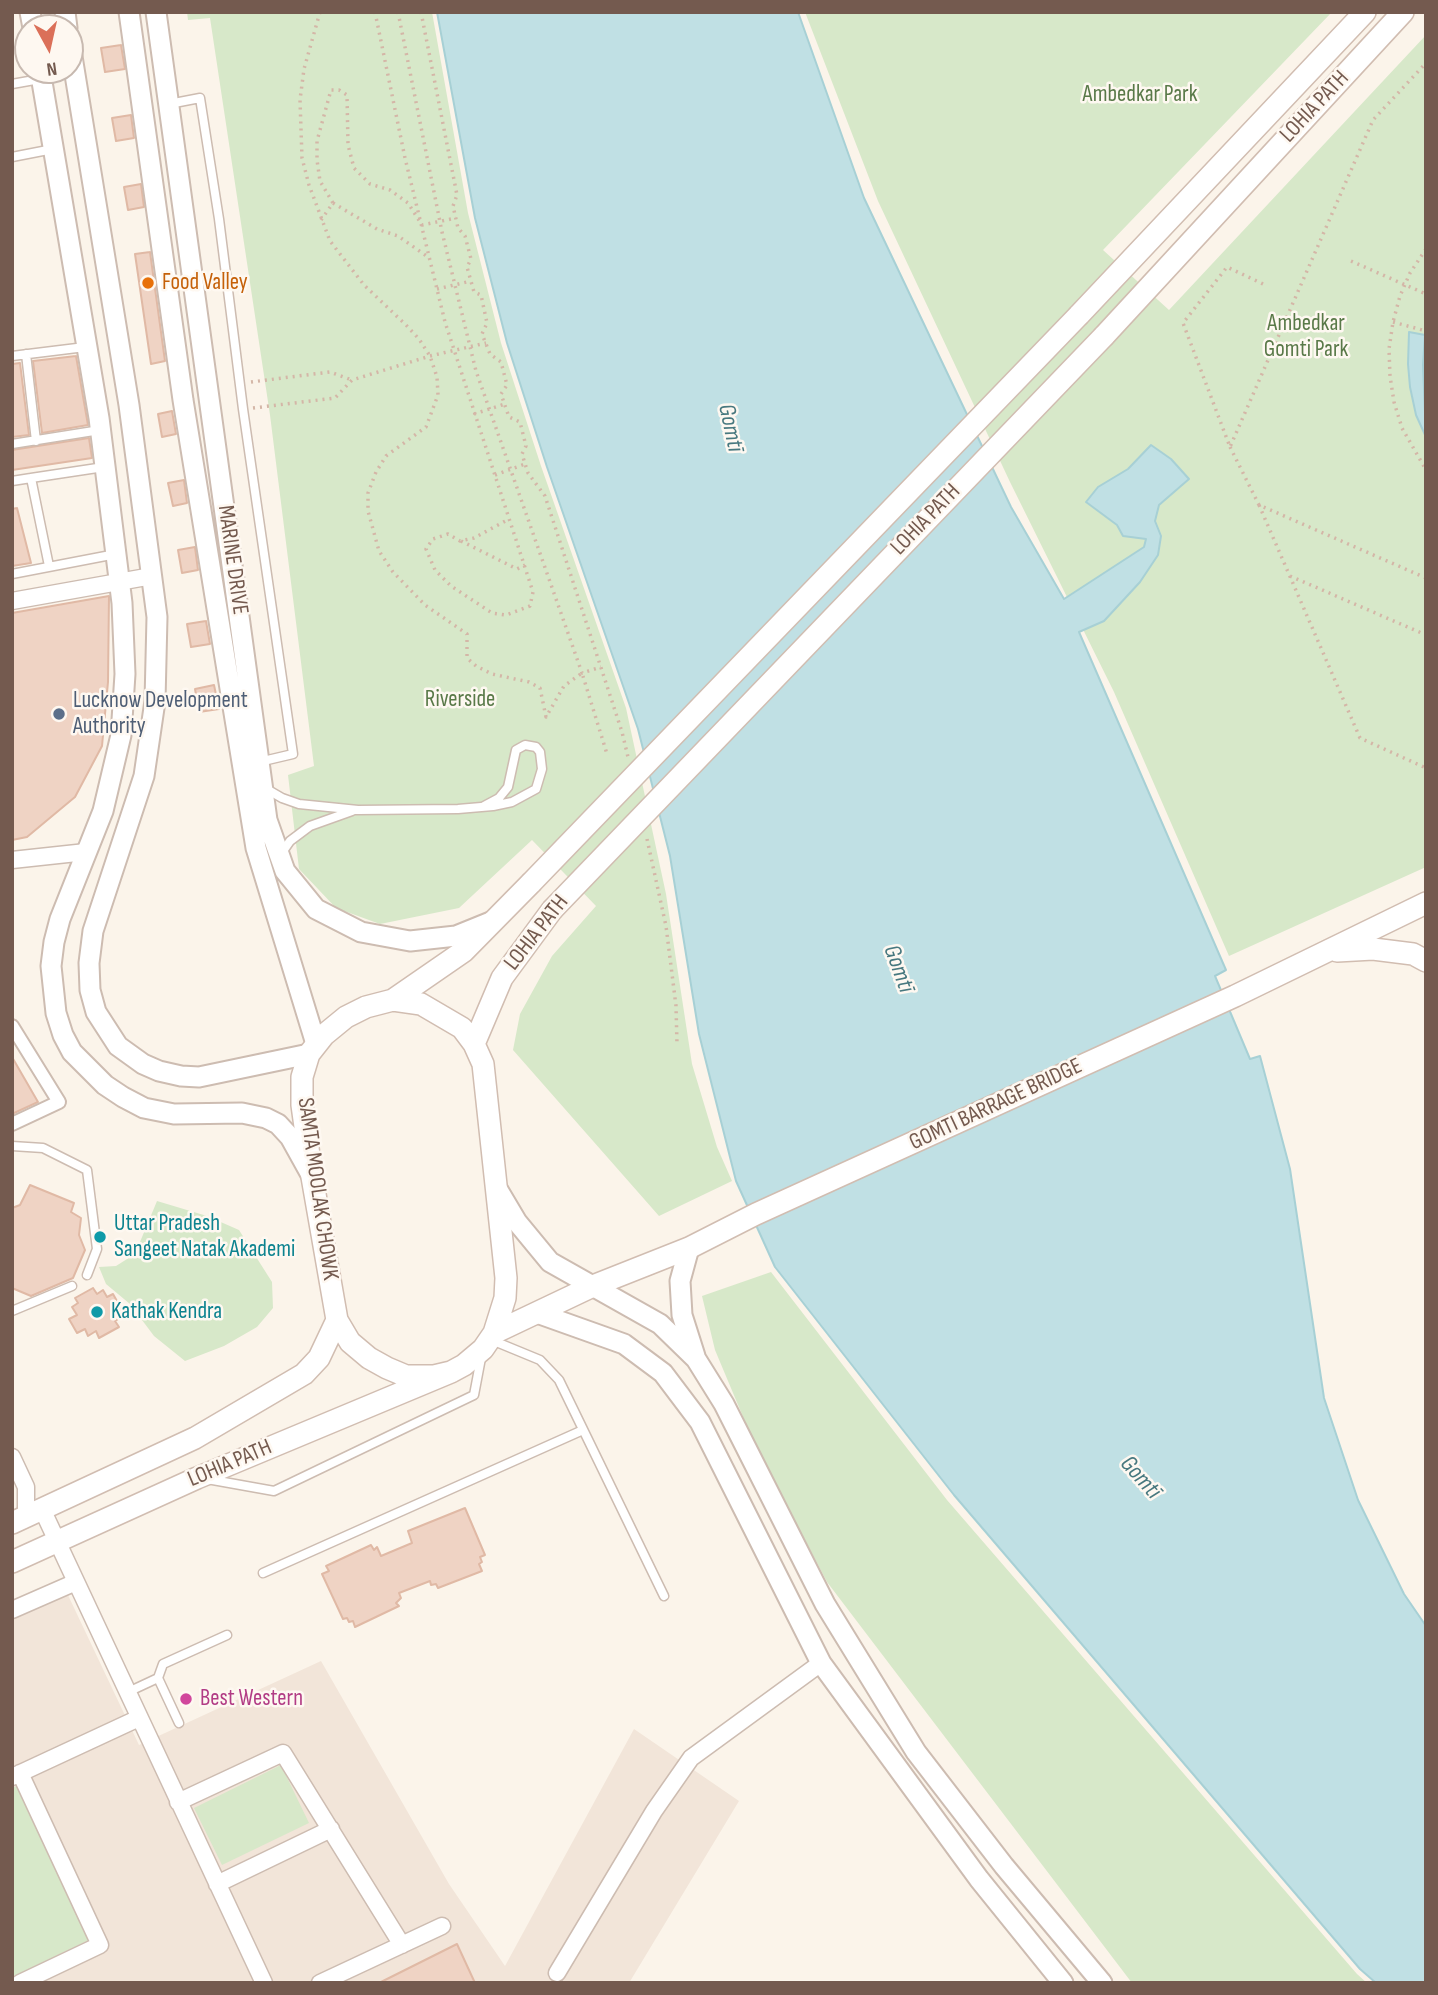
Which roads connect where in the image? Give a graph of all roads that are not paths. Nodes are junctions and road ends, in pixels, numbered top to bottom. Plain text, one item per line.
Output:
1 (130, 12) edge
2 (156, 12) edge
3 (1365, 12) edge
4 (1403, 12) edge
5 (42, 84) edge
6 (77, 84) edge
7 (169, 104) junction
8 (53, 149) junction
9 (12, 157) edge
10 (88, 347) junction
11 (26, 354) junction
12 (12, 356) edge
13 (100, 430) junction
14 (36, 440) junction
15 (12, 444) edge
16 (104, 467) junction
17 (31, 478) junction
18 (12, 481) edge
19 (116, 554) junction
20 (49, 566) junction
21 (12, 573) edge
22 (152, 576) junction
23 (119, 582) junction
24 (12, 601) edge
25 (259, 762) junction
26 (262, 787) junction
27 (484, 806) junction
28 (358, 810) junction
29 (86, 852) junction
30 (280, 857) junction
31 (12, 860) edge
32 (1426, 904) edge
33 (494, 921) junction
34 (1328, 952) junction
35 (1426, 961) edge
36 (393, 1000) junction
37 (12, 1026) edge
38 (474, 1044) junction
39 (312, 1049) junction
40 (12, 1124) edge
41 (12, 1146) edge
42 (312, 1177) junction
43 (498, 1190) junction
44 (689, 1248) junction
45 (87, 1275) dead end
46 (72, 1286) dead end
47 (593, 1286) junction
48 (12, 1311) edge
49 (537, 1313) junction
50 (337, 1320) junction
51 (489, 1340) junction
52 (696, 1359) junction
53 (451, 1372) junction
54 (583, 1430) junction
55 (12, 1457) edge
56 (197, 1478) junction
57 (12, 1499) edge
58 (27, 1516) edge
59 (57, 1543) junction
60 (12, 1562) edge
61 (263, 1573) dead end
62 (76, 1582) junction
63 (664, 1596) dead end
64 (12, 1610) edge
65 (228, 1635) dead end
66 (821, 1663) junction
67 (158, 1678) junction
68 (128, 1692) junction
69 (139, 1718) junction
70 (179, 1723) dead end
71 (16, 1775) edge
72 (178, 1802) junction
73 (331, 1829) junction
74 (217, 1884) junction
75 (442, 1926) dead end
76 (402, 1945) junction
77 (557, 1973) dead end
78 (20, 1983) edge
79 (264, 1983) edge
80 (320, 1983) edge
81 (1063, 1983) edge
82 (1102, 1983) edge

1 - 39 street, MARINE DRIVE
2 - 7 street, MARINE DRIVE
3 - 33 main road, LOHIA PATH, bridge
4 - 38 main road, LOHIA PATH, bridge
5 - 8 street
6 - 22 street
7 - 25 street, MARINE DRIVE
7 - 25 lane
8 - 9 lane
8 - 10 street
10 - 11 lane
10 - 13 street
11 - 12 lane
11 - 14 lane
13 - 14 lane
13 - 16 street
14 - 15 lane
16 - 17 lane
16 - 19 street
17 - 18 lane
17 - 20 lane
19 - 20 lane
19 - 23 street
20 - 21 lane
22 - 23 street
22 - 39 street
23 - 24 street
23 - 29 street
25 - 26 street, MARINE DRIVE
26 - 28 lane
26 - 30 street, MARINE DRIVE
27 - 27 lane
27 - 28 lane
28 - 30 lane
29 - 31 street
29 - 42 street
30 - 33 street, MARINE DRIVE
32 - 34 main road, GOMTI BARRAGE BRIDGE
33 - 36 main road, LOHIA PATH
34 - 35 main road
34 - 44 main road, GOMTI BARRAGE BRIDGE
36 - 38 main road
36 - 39 main road
37 - 40 street
38 - 43 main road
39 - 42 main road, SAMTA MOOLAK CHOWK
41 - 45 lane
42 - 50 main road, SAMTA MOOLAK CHOWK
43 - 47 street
43 - 51 main road
44 - 47 main road, GOMTI BARRAGE BRIDGE
44 - 52 street
46 - 48 lane
47 - 49 main road, SAMTA MOOLAK CHOWK
47 - 52 street
49 - 51 main road, SAMTA MOOLAK CHOWK
49 - 66 street
50 - 53 main road, SAMTA MOOLAK CHOWK
50 - 58 main road, LOHIA PATH
51 - 53 main road, SAMTA MOOLAK CHOWK
51 - 54 lane
51 - 56 lane
52 - 82 street
53 - 56 main road, LOHIA PATH
54 - 61 lane
54 - 63 lane
55 - 58 street
56 - 59 main road, LOHIA PATH
57 - 58 street
58 - 59 street
59 - 60 main road, LOHIA PATH
59 - 62 street
62 - 64 street
62 - 68 street
65 - 67 lane
66 - 77 street
66 - 81 street
67 - 68 lane
67 - 70 lane
68 - 69 street
69 - 71 street
69 - 72 street
71 - 78 street
72 - 73 street
72 - 74 street
73 - 74 street
73 - 76 street
74 - 79 street
75 - 76 street
76 - 80 street

